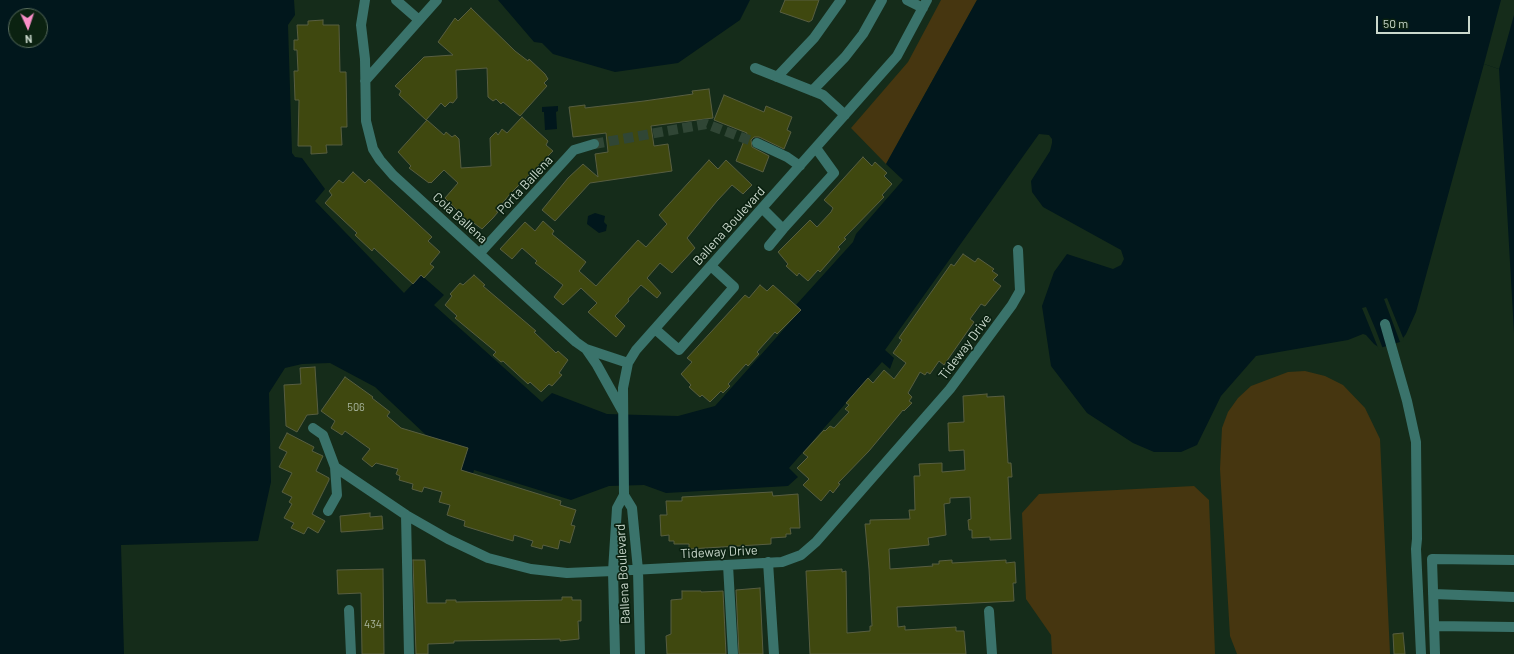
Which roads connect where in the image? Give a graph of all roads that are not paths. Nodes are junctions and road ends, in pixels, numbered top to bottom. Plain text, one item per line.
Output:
1 (365, 0) edge
2 (396, 0) edge
3 (437, 0) edge
4 (841, 0) edge
5 (882, 0) edge
6 (907, 0) edge
7 (925, 4) edge
8 (419, 20) junction
9 (755, 68) dead end
10 (777, 77) junction
11 (366, 81) junction
12 (812, 91) junction
13 (846, 115) junction
14 (757, 143) tunnel mouth
15 (594, 144) tunnel mouth
16 (816, 148) junction
17 (800, 166) junction
18 (762, 208) junction
19 (783, 229) junction
20 (769, 246) dead end
21 (1018, 250) dead end
22 (480, 253) junction
23 (711, 266) junction
24 (1384, 324) dead end
25 (655, 330) junction
26 (586, 349) junction
27 (628, 363) junction
28 (622, 412) junction
29 (313, 428) dead end
30 (335, 467) junction
31 (624, 495) junction
32 (328, 511) dead end
33 (406, 515) junction
34 (1514, 560) edge
35 (768, 562) junction
36 (728, 565) junction
37 (638, 570) junction
38 (613, 571) junction
39 (1433, 594) junction
40 (1514, 597) edge
41 (349, 610) dead end
42 (989, 611) dead end
43 (1434, 626) junction
44 (1514, 627) edge
45 (351, 654) edge
46 (409, 654) edge
47 (615, 654) edge
48 (640, 654) edge
49 (733, 654) edge
50 (774, 654) edge
51 (992, 654) edge
52 (1421, 654) edge
53 (1435, 654) edge

1 - 11 street, Cola Ballena
2 - 8 street
3 - 8 street
4 - 10 street
5 - 12 street
6 - 7 street
7 - 13 street, Ballena Boulevard
8 - 11 street
9 - 10 street
10 - 12 street
11 - 22 street, Cola Ballena
12 - 13 street
13 - 16 street, Ballena Boulevard
14 - 17 street
15 - 22 street, Porta Ballena
16 - 17 street, Ballena Boulevard
16 - 19 street
17 - 18 street, Ballena Boulevard
18 - 19 street
18 - 23 street, Ballena Boulevard
19 - 20 street
21 - 35 street, Tideway Drive
22 - 26 street, Cola Ballena
23 - 25 street, Ballena Boulevard
23 - 25 street
24 - 52 street
25 - 27 street, Ballena Boulevard
26 - 27 street, Cola Ballena
26 - 28 street, Cola Ballena
27 - 28 street, Ballena Boulevard
28 - 31 street, Ballena Boulevard
29 - 30 street
30 - 32 street
30 - 33 street, Tideway Drive
31 - 37 street, Ballena Boulevard
31 - 38 street, Ballena Boulevard
33 - 38 street, Tideway Drive
33 - 46 street
34 - 39 street
35 - 36 street, Tideway Drive
35 - 50 street
36 - 37 street, Tideway Drive
36 - 49 street
37 - 38 street, Tideway Drive
37 - 48 street, Ballena Boulevard
38 - 47 street, Ballena Boulevard
39 - 40 street
39 - 43 street
41 - 45 street
42 - 51 street
43 - 44 street
43 - 53 street

